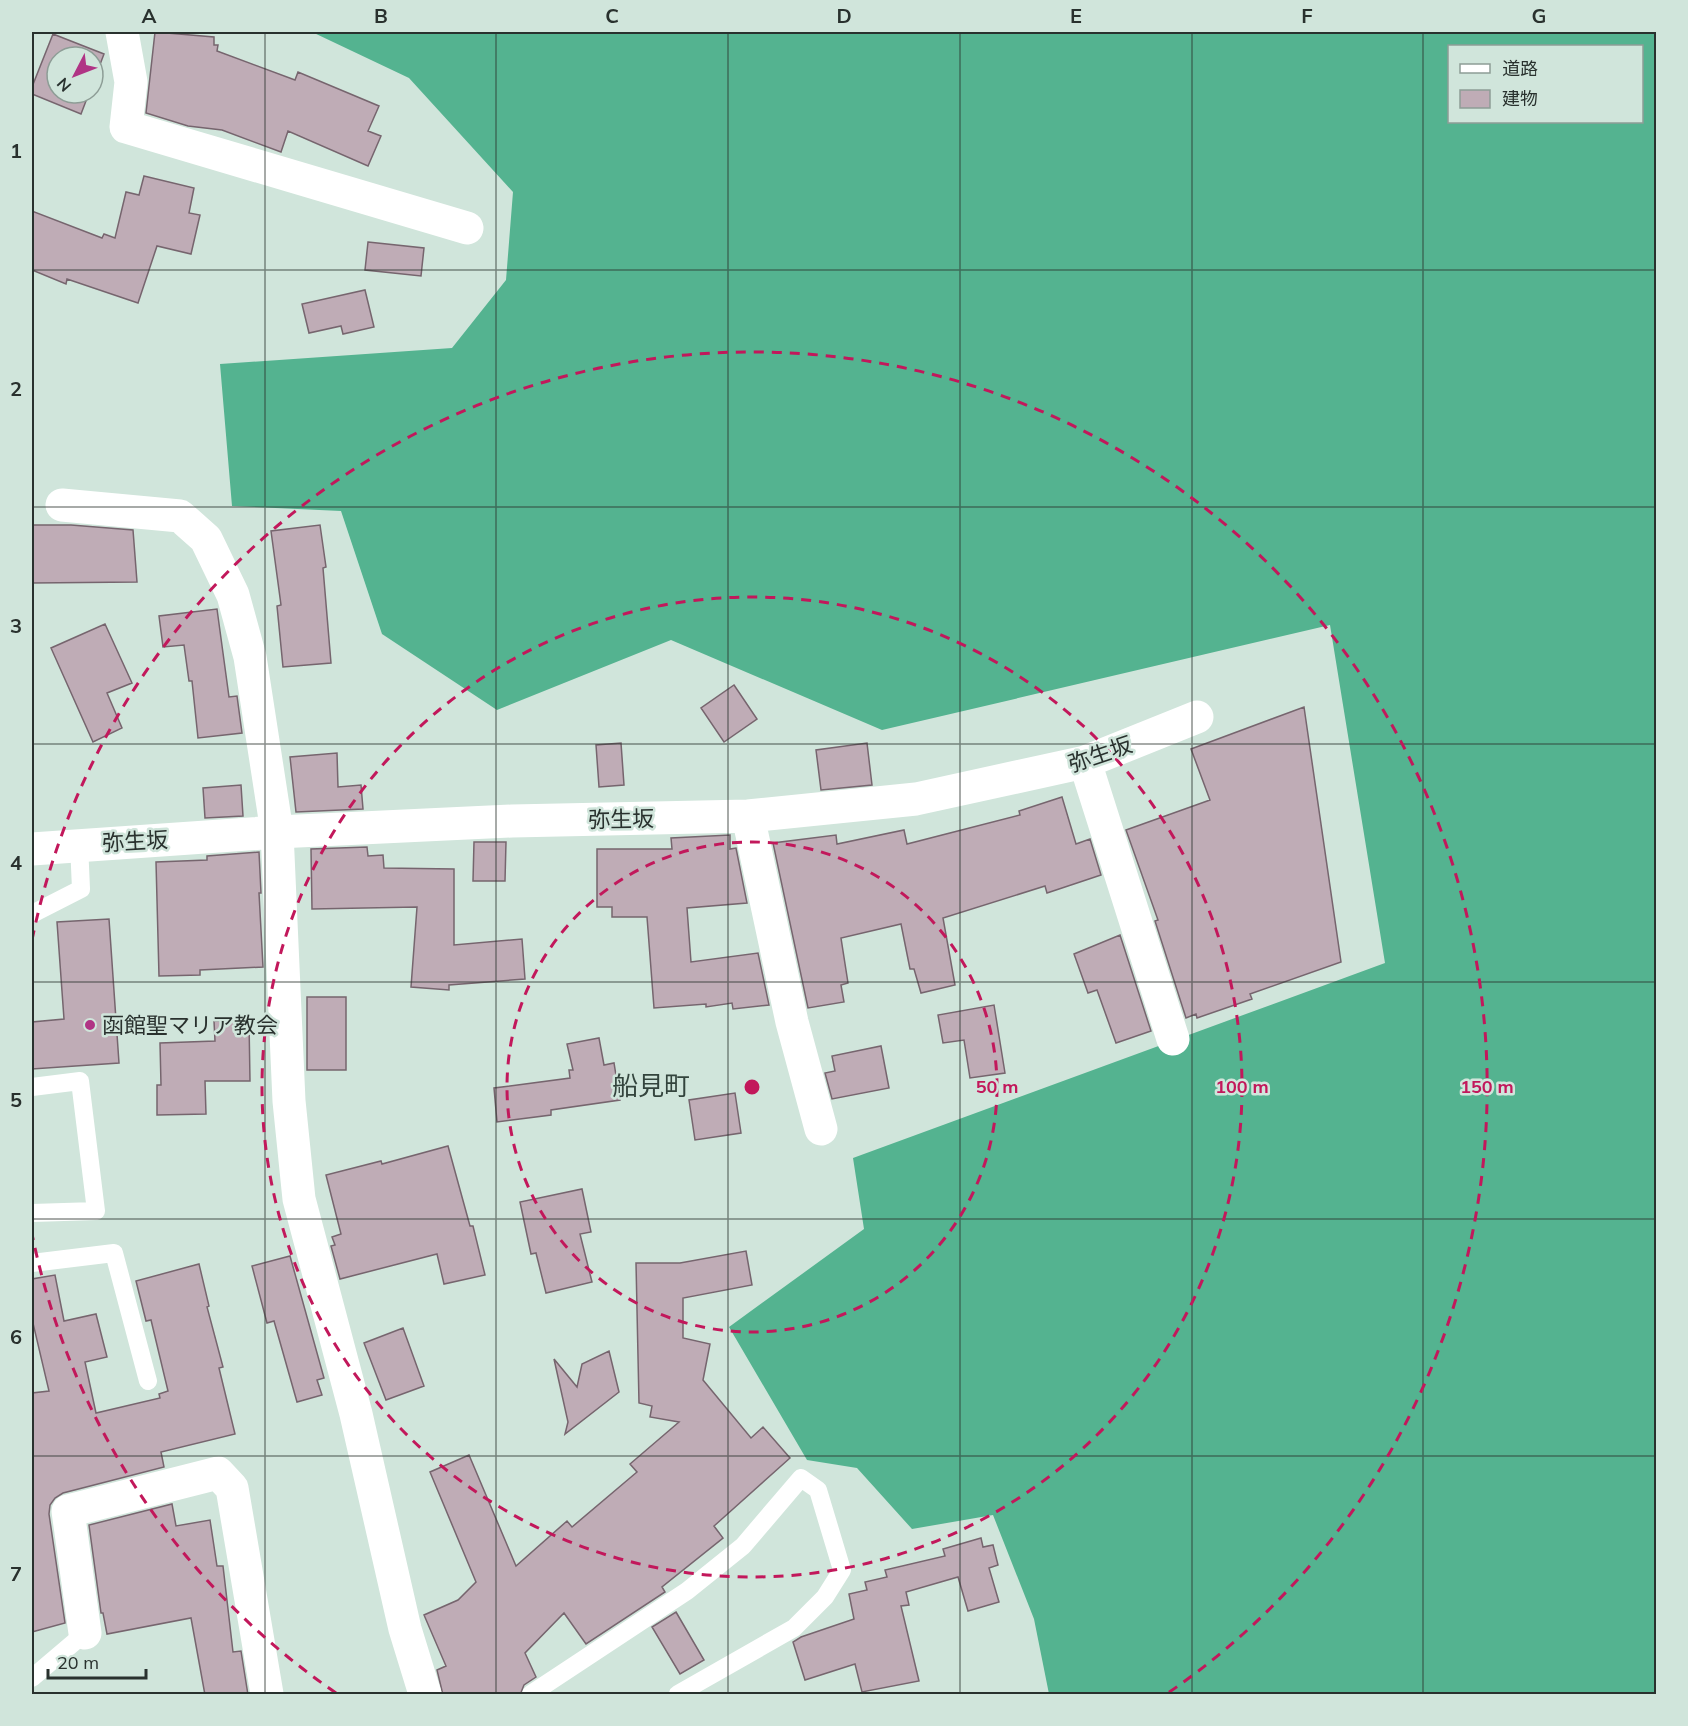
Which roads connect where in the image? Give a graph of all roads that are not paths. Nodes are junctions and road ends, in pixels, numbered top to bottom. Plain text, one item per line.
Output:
1 (122, 32) edge
2 (467, 228) dead end
3 (62, 505) dead end
4 (1197, 717) dead end
5 (1085, 762) junction
6 (748, 816) junction
7 (277, 832) junction
8 (79, 844) junction
9 (32, 849) edge
10 (32, 914) edge
11 (1173, 1039) dead end
12 (32, 1087) edge
13 (821, 1129) dead end
14 (32, 1213) edge
15 (32, 1263) edge
16 (148, 1381) dead end
17 (85, 1633) joint
18 (32, 1678) edge
19 (267, 1695) edge
20 (425, 1695) edge
21 (531, 1695) edge
22 (678, 1695) edge

1 - 2 street
3 - 7 street
4 - 5 street, 弥生坂
5 - 6 street, 弥生坂
5 - 11 street
6 - 7 street, 弥生坂
6 - 13 street
7 - 8 street, 弥生坂
7 - 20 street
8 - 9 street, 弥生坂
8 - 10 lane
12 - 14 lane
15 - 16 lane
17 - 18 lane
17 - 19 street
21 - 22 lane

